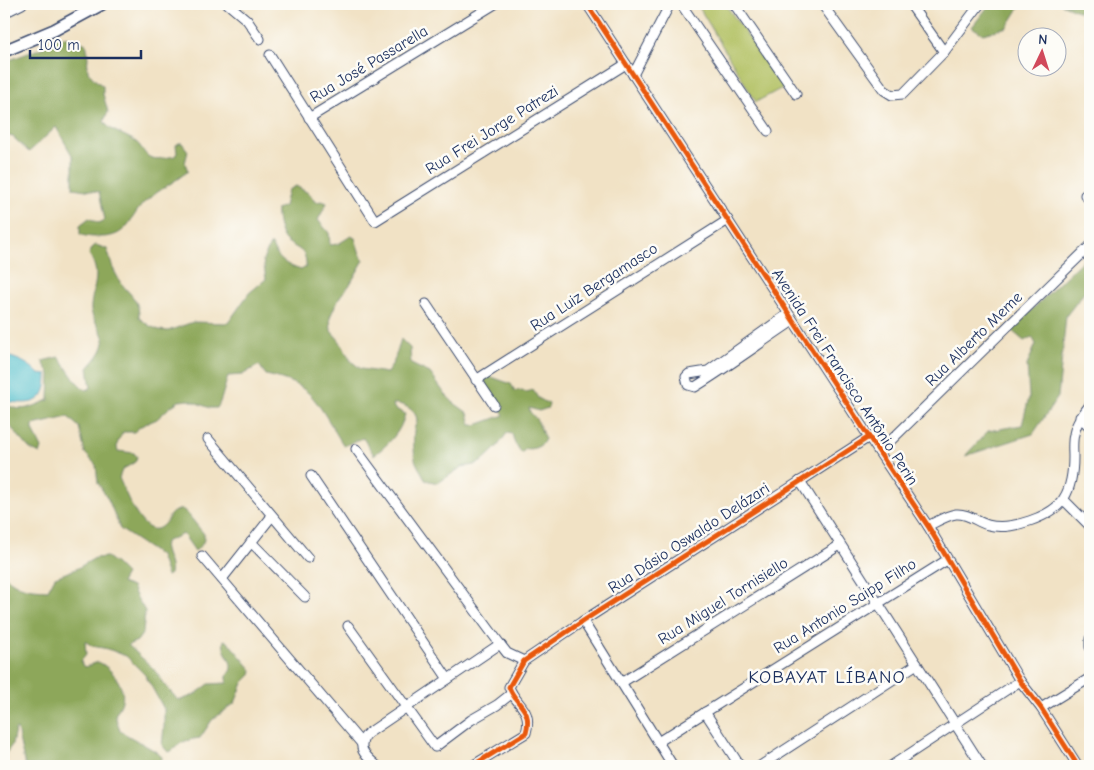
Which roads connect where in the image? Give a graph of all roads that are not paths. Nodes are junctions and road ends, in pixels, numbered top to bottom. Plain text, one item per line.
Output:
1 (22, 4) edge
2 (102, 4) edge
3 (228, 4) edge
4 (495, 4) edge
5 (588, 4) edge
6 (670, 4) edge
7 (681, 4) edge
8 (734, 4) edge
9 (822, 4) edge
10 (910, 4) edge
11 (980, 4) edge
12 (4, 13) edge
13 (260, 39) dead end
14 (4, 51) edge
15 (944, 52) junction
16 (270, 55) dead end
17 (626, 64) junction
18 (633, 75) junction
19 (796, 94) dead end
20 (309, 118) junction
21 (768, 131) dead end
22 (728, 220) junction
23 (1090, 246) edge
24 (426, 304) dead end
25 (791, 318) junction
26 (476, 380) junction
27 (494, 405) dead end
28 (1090, 405) edge
29 (1080, 417) junction
30 (1090, 427) edge
31 (868, 438) junction
32 (208, 439) dead end
33 (356, 449) dead end
34 (879, 452) junction
35 (311, 476) dead end
36 (800, 481) junction
37 (1064, 500) junction
38 (272, 516) junction
39 (928, 526) junction
40 (1090, 526) edge
41 (251, 542) junction
42 (840, 545) junction
43 (202, 556) dead end
44 (308, 558) dead end
45 (947, 560) junction
46 (222, 579) junction
47 (305, 597) dead end
48 (878, 604) junction
49 (583, 621) junction
50 (348, 626) dead end
51 (1090, 639) edge
52 (500, 644) junction
53 (1090, 646) edge
54 (524, 662) junction
55 (917, 664) junction
56 (1090, 678) edge
57 (448, 679) junction
58 (1020, 681) junction
59 (621, 683) junction
60 (511, 694) junction
61 (406, 707) junction
62 (1041, 708) junction
63 (705, 712) junction
64 (956, 725) junction
65 (658, 742) junction
66 (362, 744) junction
67 (377, 766) edge
68 (472, 766) edge
69 (673, 766) edge
70 (740, 766) edge
71 (760, 766) edge
72 (891, 766) edge
73 (982, 766) edge
74 (1078, 766) edge

1 - 12 street
2 - 14 main road
3 - 13 street
4 - 20 street, Rua José Passarella
5 - 17 street, Avenida Frei Francisco Antônio Perin
6 - 18 street
7 - 21 street
8 - 19 street
9 - 15 street
10 - 15 street
11 - 15 street
16 - 20 street
17 - 18 street, Avenida Frei Francisco Antônio Perin
17 - 20 street, Rua Frei Jorge Patrezi
18 - 22 street, Avenida Frei Francisco Antônio Perin
22 - 25 street, Avenida Frei Francisco Antônio Perin
22 - 26 street, Rua Luiz Bergamasco
23 - 34 street, Rua Alberto Meme
24 - 26 street
25 - 25 street
25 - 31 street, Avenida Frei Francisco Antônio Perin
26 - 27 street
28 - 29 street
29 - 30 street
29 - 37 street
31 - 34 street, Avenida Frei Francisco Antônio Perin
31 - 36 street, Rua Dásio Oswaldo Delázari
32 - 38 street
33 - 52 street
34 - 39 street, Avenida Frei Francisco Antônio Perin
35 - 57 street
36 - 42 street
36 - 49 street, Rua Dásio Oswaldo Delázari
37 - 39 street
37 - 40 street
38 - 41 street
38 - 44 street
39 - 45 street, Avenida Frei Francisco Antônio Perin
41 - 46 street
41 - 47 street
42 - 48 street
42 - 59 street, Rua Miguel Tornisiello
43 - 46 street
45 - 48 street, Rua Antonio Saipp Filho
45 - 58 street, Avenida Frei Francisco Antônio Perin
46 - 66 street
48 - 55 street
48 - 63 street, Rua Antonio Saipp Filho
49 - 54 street, Rua Dásio Oswaldo Delázari
49 - 59 street
50 - 61 street
51 - 53 street
52 - 54 street
52 - 57 street
54 - 60 street
55 - 64 street
55 - 71 street
56 - 62 street
57 - 61 street
58 - 62 street, Avenida Frei Francisco Antônio Perin
58 - 64 street
59 - 65 street
60 - 61 street
60 - 68 street
61 - 66 street
62 - 74 street, Avenida Frei Francisco Antônio Perin
63 - 65 street, Rua Antonio Saipp Filho
63 - 70 street
64 - 72 street
64 - 73 street
65 - 69 street
66 - 67 street

